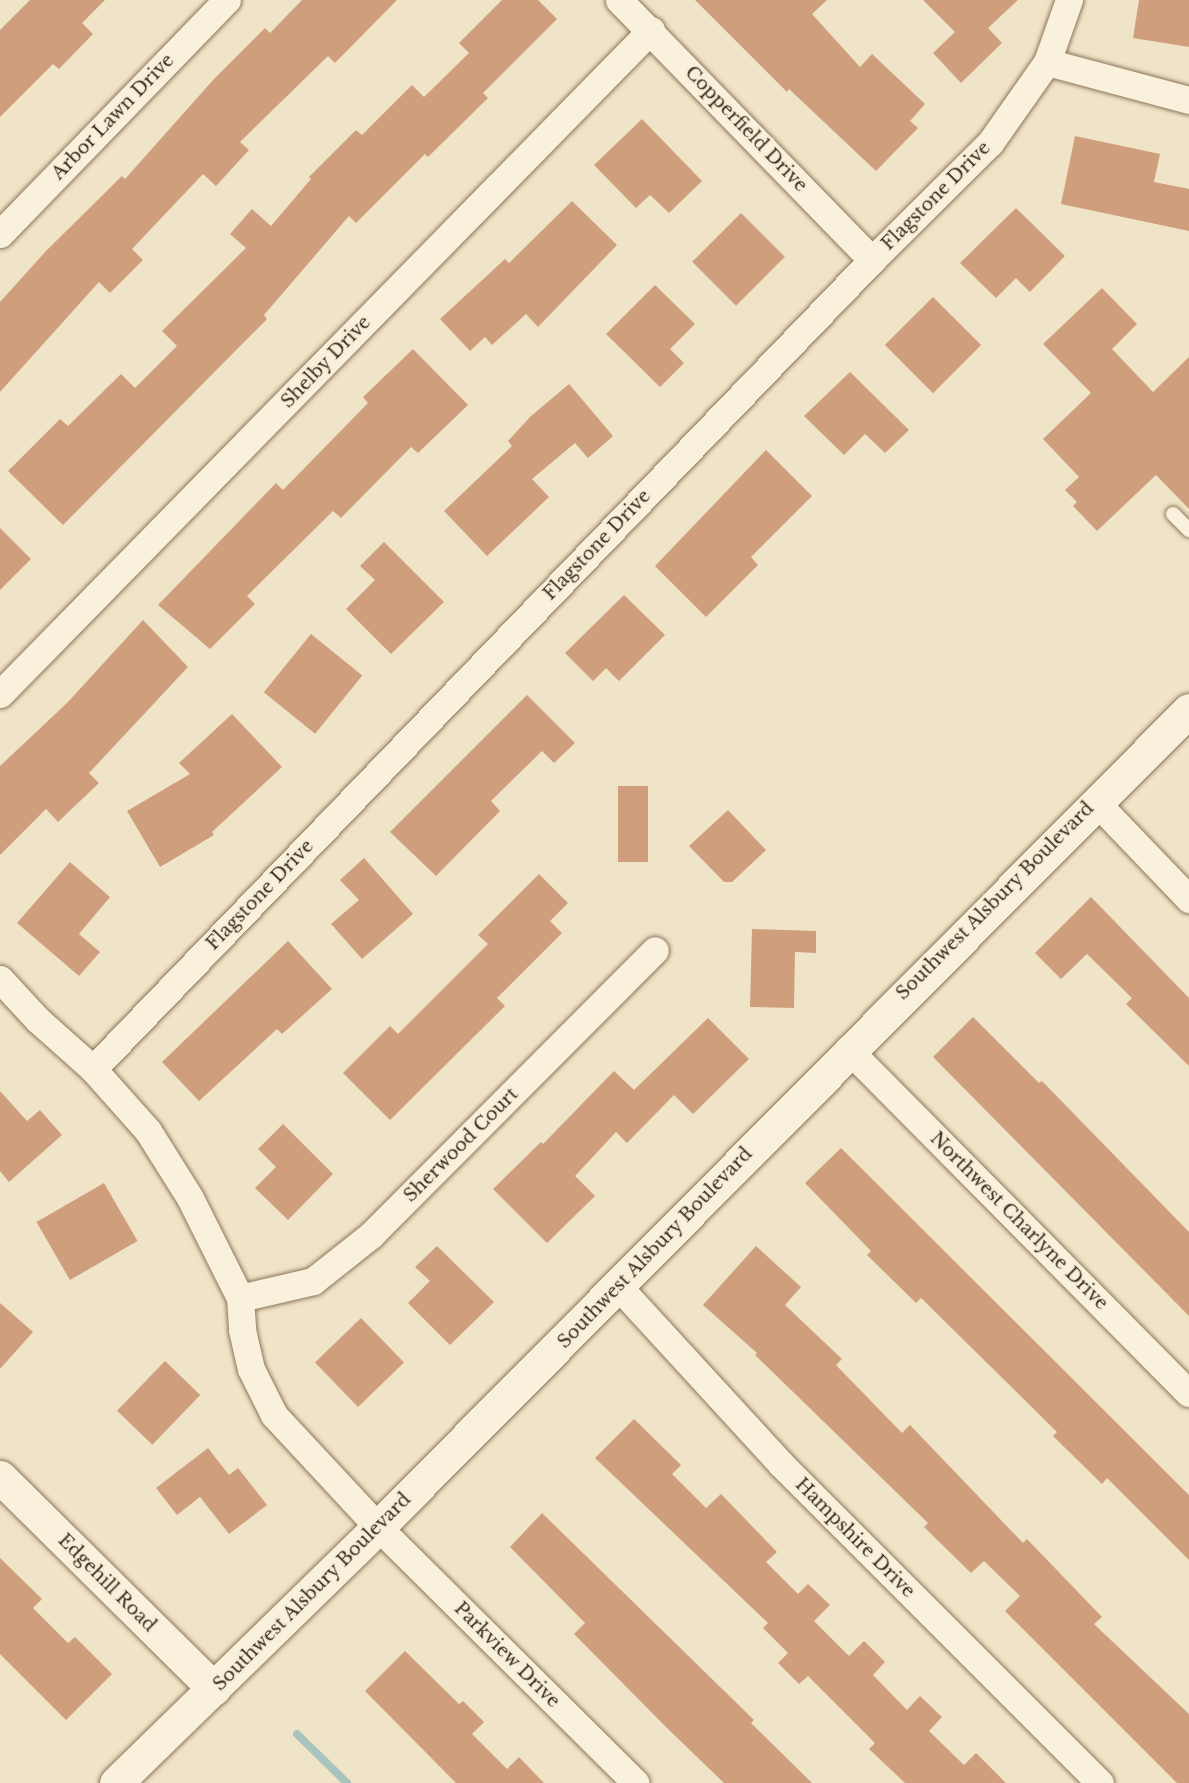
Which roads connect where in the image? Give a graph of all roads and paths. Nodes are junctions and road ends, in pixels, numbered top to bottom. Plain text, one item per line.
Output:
1 (227, 0) edge
2 (619, 0) edge
3 (1069, 0) edge
4 (651, 30) junction
5 (1047, 62) junction
6 (1189, 100) edge
7 (0, 234) edge
8 (872, 260) junction
9 (1173, 513) dead end
10 (1189, 530) edge
11 (0, 694) edge
12 (1189, 710) edge
13 (1095, 801) junction
14 (1189, 899) edge
15 (655, 950) dead end
16 (0, 979) edge
17 (848, 1049) junction
18 (93, 1069) junction
19 (618, 1286) junction
20 (240, 1298) junction
21 (1189, 1393) edge
22 (0, 1477) edge
23 (378, 1527) junction
24 (214, 1689) junction
25 (116, 1783) edge
26 (636, 1783) edge
27 (1100, 1783) edge

1 - 7 street, Arbor Lawn Drive
2 - 4 street, Copperfield Drive
3 - 5 street, Flagstone Drive
4 - 8 street, Copperfield Drive
4 - 11 street, Shelby Drive
5 - 6 street
5 - 8 street, Flagstone Drive
8 - 18 street, Flagstone Drive
9 - 10 lane
12 - 13 main road, Southwest Alsbury Boulevard
13 - 14 street
13 - 17 main road, Southwest Alsbury Boulevard
15 - 20 street, Sherwood Court
16 - 18 street
17 - 19 main road, Southwest Alsbury Boulevard
17 - 21 street, Northwest Charlyne Drive
18 - 20 street
19 - 23 main road, Southwest Alsbury Boulevard
19 - 27 street, Hampshire Drive
20 - 23 street, Parkview Drive
22 - 24 main road, Edgehill Road
23 - 24 main road, Southwest Alsbury Boulevard
23 - 26 street, Parkview Drive
24 - 25 main road, Southwest Alsbury Boulevard

